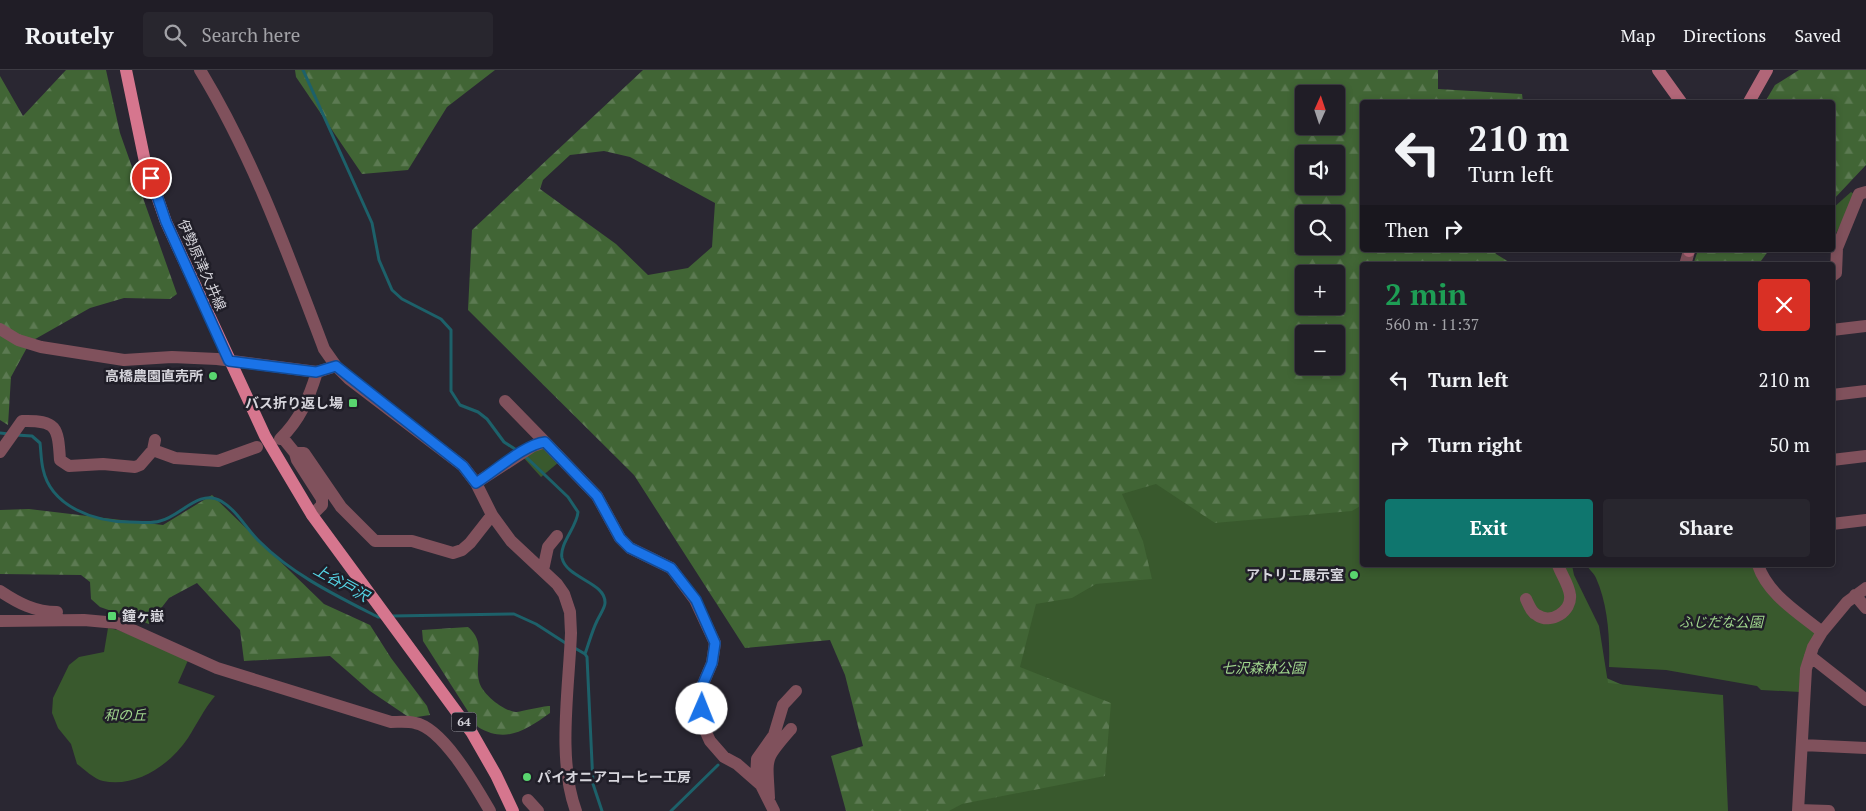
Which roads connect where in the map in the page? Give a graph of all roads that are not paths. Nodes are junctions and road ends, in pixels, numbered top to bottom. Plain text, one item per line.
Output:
1 (126, 70) edge
2 (200, 70) edge
3 (1658, 70) edge
4 (1767, 70) edge
5 (1680, 100) edge
6 (1750, 100) edge
7 (1866, 192) edge
8 (1835, 274) edge
9 (1866, 326) edge
10 (0, 329) edge
11 (1835, 330) edge
12 (229, 361) junction
13 (336, 366) junction
14 (316, 372) junction
15 (1866, 391) edge
16 (1835, 395) edge
17 (505, 401) dead end
18 (545, 442) junction
19 (257, 447) dead end
20 (0, 452) edge
21 (295, 453) junction
22 (1866, 456) edge
23 (1835, 460) edge
24 (476, 483) junction
25 (312, 515) junction
26 (492, 515) junction
27 (1866, 520) edge
28 (1835, 524) edge
29 (557, 536) dead end
30 (1559, 567) edge
31 (1759, 567) edge
32 (543, 570) junction
33 (0, 591) edge
34 (1861, 592) edge
35 (1526, 599) dead end
36 (1866, 608) edge
37 (0, 621) edge
38 (99, 621) junction
39 (1822, 632) junction
40 (1810, 656) junction
41 (796, 691) dead end
42 (1866, 700) edge
43 (791, 728) dead end
44 (1802, 745) junction
45 (1866, 748) edge
46 (756, 780) junction
47 (528, 800) dead end
48 (772, 806) edge
49 (1798, 810) edge
50 (490, 811) edge
51 (513, 811) edge
52 (538, 811) edge
53 (576, 811) edge
54 (1829, 811) edge

1 - 12 main road, 伊勢原津久井線 / 64
2 - 13 street
3 - 5 street
4 - 6 street
7 - 8 street
9 - 11 street
10 - 12 street
12 - 14 street
12 - 25 main road, 伊勢原津久井線 / 64
13 - 14 street
13 - 24 street
14 - 21 street
15 - 16 street
17 - 18 street
18 - 24 street
18 - 46 street
19 - 20 street
21 - 25 street
21 - 26 street
22 - 23 street
24 - 26 street
25 - 51 main road, 64
26 - 32 street
27 - 28 street
29 - 32 street
30 - 35 street
31 - 39 street
32 - 53 street
33 - 38 street
34 - 36 street
34 - 39 street
37 - 38 street
38 - 50 street
39 - 40 street
40 - 42 street
40 - 44 street
41 - 46 street
43 - 48 street
44 - 45 street
44 - 49 street
46 - 48 street
47 - 52 street
49 - 54 street

